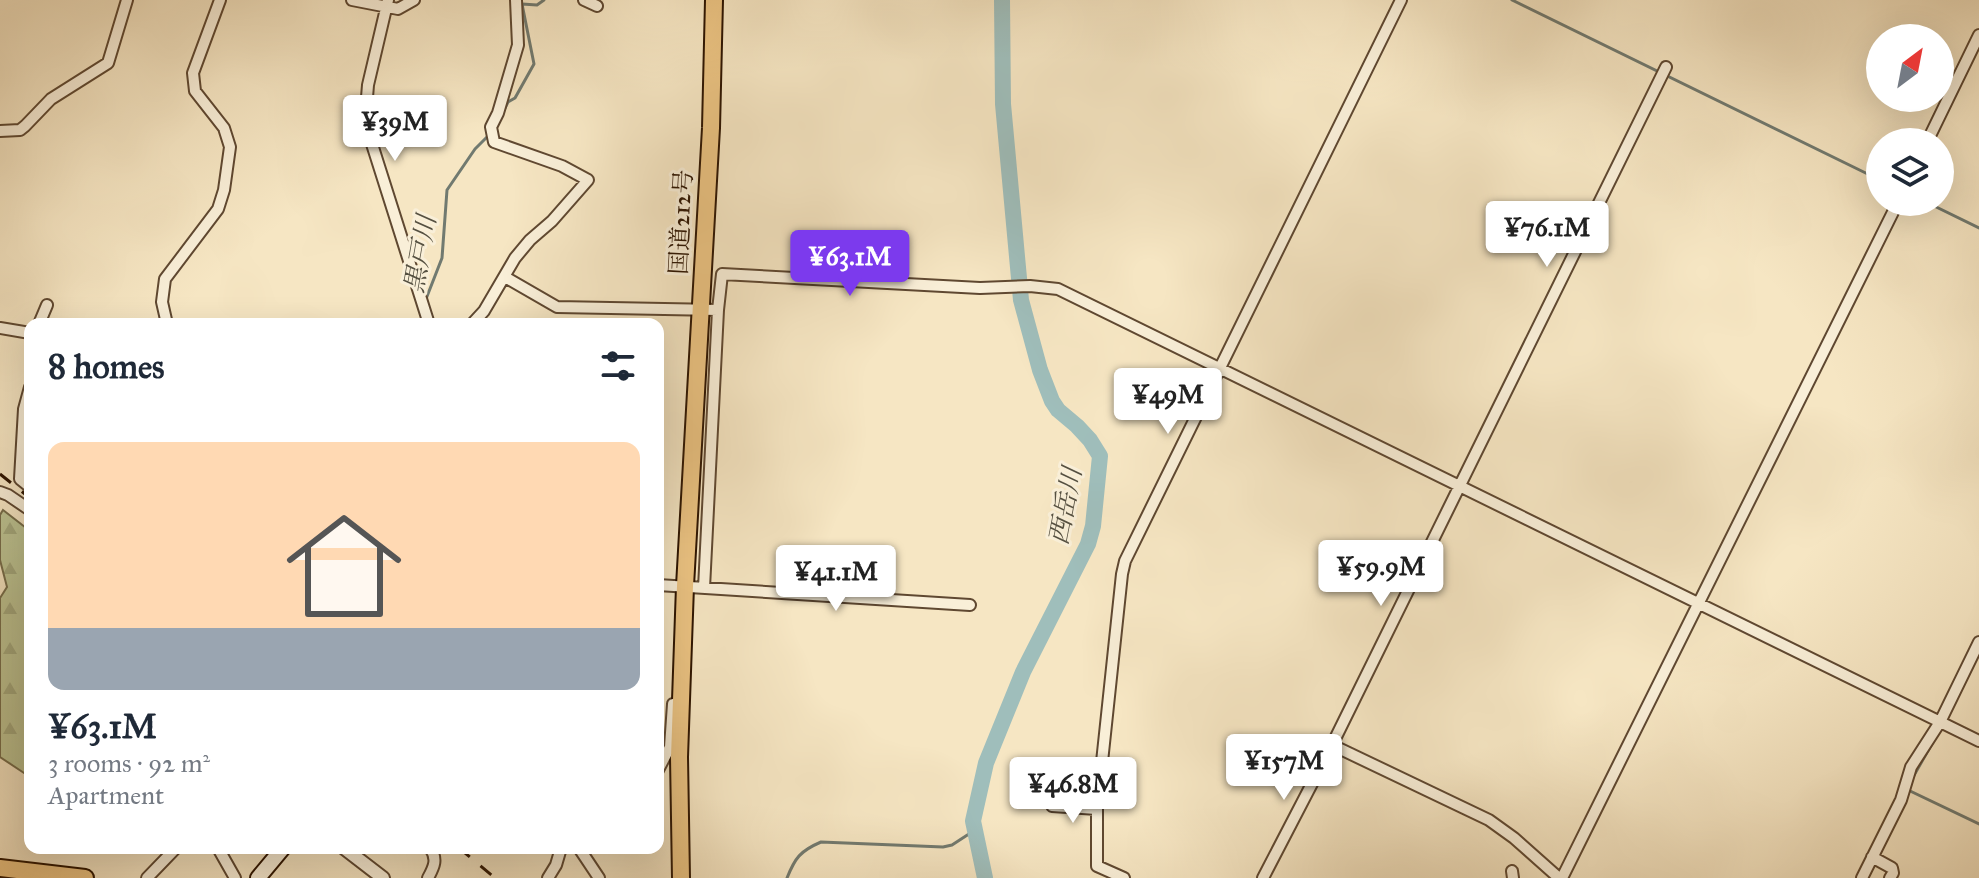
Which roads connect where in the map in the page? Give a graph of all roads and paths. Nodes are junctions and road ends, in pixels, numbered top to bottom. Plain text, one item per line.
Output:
1 (127, 0) edge
2 (220, 0) edge
3 (352, 0) edge
4 (414, 0) edge
5 (516, 0) edge
6 (584, 0) edge
7 (714, 0) edge
8 (1401, 0) edge
9 (387, 4) edge
10 (597, 6) dead end
11 (1979, 35) edge
12 (1666, 67) dead end
13 (1934, 128) edge
14 (0, 131) edge
15 (1891, 216) edge
16 (505, 277) junction
17 (47, 305) dead end
18 (700, 309) junction
19 (718, 310) junction
20 (42, 318) edge
21 (166, 318) edge
22 (427, 318) edge
23 (478, 318) edge
24 (0, 328) edge
25 (24, 332) edge
26 (1220, 370) junction
27 (24, 409) edge
28 (24, 482) edge
29 (1459, 486) junction
30 (0, 492) edge
31 (24, 506) edge
32 (664, 585) edge
33 (685, 586) junction
34 (704, 588) junction
35 (1699, 603) junction
36 (970, 605) dead end
37 (1979, 642) edge
38 (681, 702) junction
39 (1940, 722) junction
40 (1979, 741) edge
41 (1332, 745) junction
42 (664, 758) edge
43 (1052, 806) dead end
44 (1097, 809) junction
45 (170, 854) edge
46 (221, 854) edge
47 (278, 854) edge
48 (352, 854) edge
49 (432, 854) edge
50 (559, 854) edge
51 (583, 854) edge
52 (1872, 857) junction
53 (0, 868) edge
54 (85, 878) edge
55 (147, 878) edge
56 (235, 878) edge
57 (258, 878) edge
58 (383, 878) edge
59 (428, 878) edge
60 (548, 878) edge
61 (599, 878) edge
62 (681, 878) edge
63 (1124, 878) edge
64 (1263, 878) edge
65 (1561, 878) edge
66 (1862, 878) edge
67 (1890, 878) edge

1 - 14 street
2 - 21 street
3 - 9 street
4 - 9 street
5 - 16 street
6 - 10 street
7 - 18 highway, 国道212号
8 - 26 street
9 - 22 street
11 - 13 street
12 - 29 street
15 - 35 street
16 - 18 street
16 - 23 street
17 - 20 street
18 - 19 street
18 - 33 highway, 国道212号
19 - 26 street
19 - 34 street
24 - 25 street
26 - 29 street
26 - 44 street
27 - 28 street
29 - 35 street
29 - 41 street
30 - 31 street
32 - 33 street
33 - 34 street
33 - 38 highway, 国道212号
34 - 36 street
35 - 39 street
35 - 65 street
37 - 39 street
38 - 42 street
38 - 62 highway, 国道212号
39 - 40 street
39 - 52 street
41 - 64 street
41 - 65 street
43 - 44 street
44 - 63 street
45 - 55 street
46 - 56 street
47 - 57 main road
48 - 58 street
49 - 59 street
50 - 60 street
51 - 61 street
52 - 66 street
52 - 67 street
53 - 54 highway

